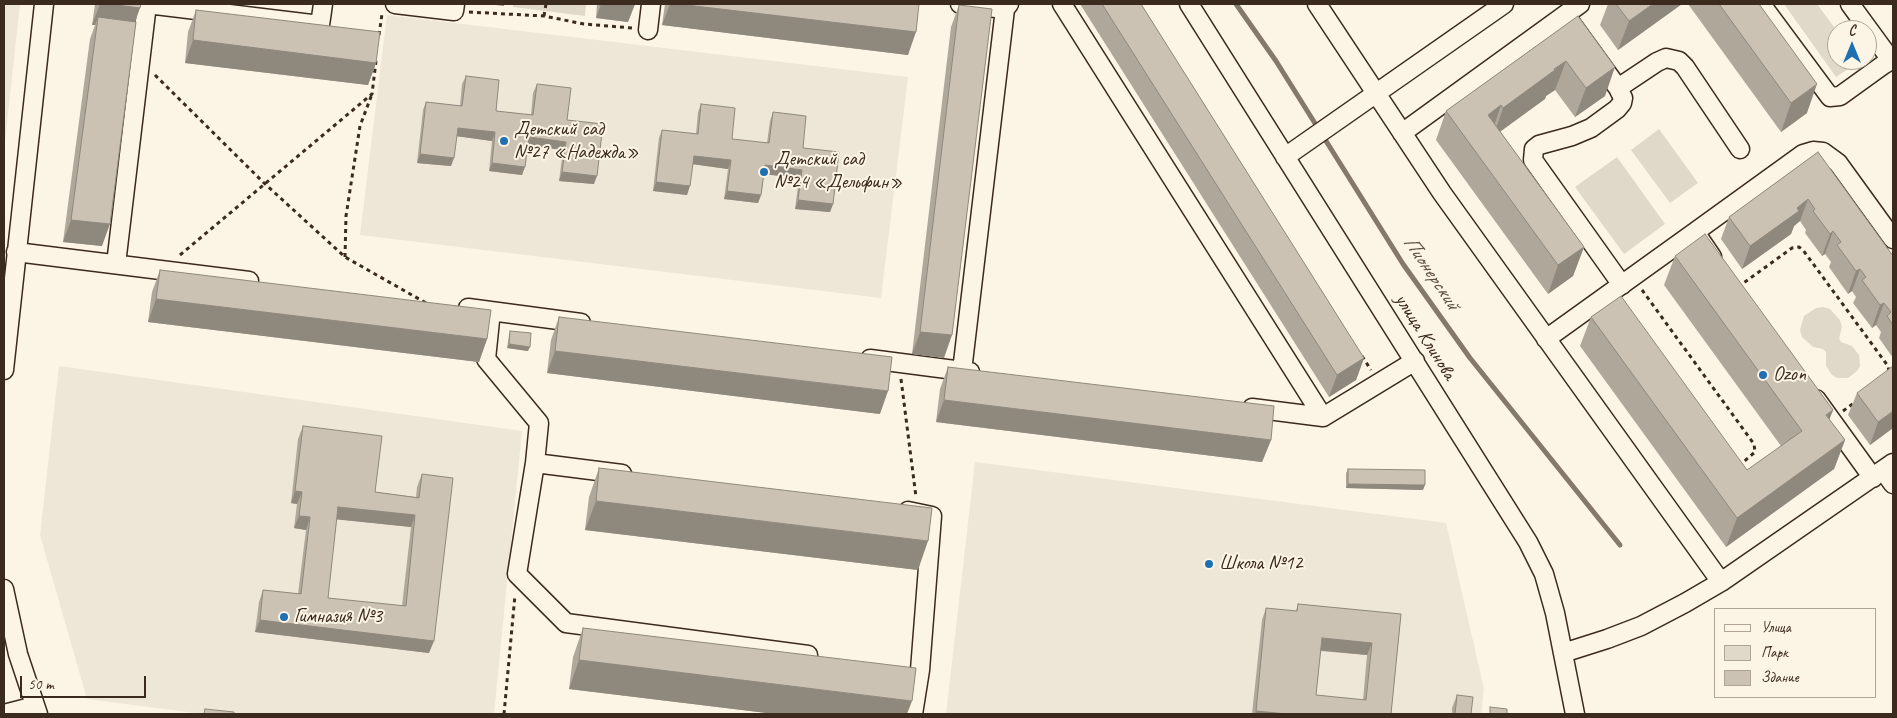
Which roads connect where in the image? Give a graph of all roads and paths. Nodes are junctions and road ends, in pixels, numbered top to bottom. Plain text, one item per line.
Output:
1 (44, 4) edge
2 (147, 4) edge
3 (322, 4) edge
4 (546, 4) edge
5 (651, 4) edge
6 (962, 4) edge
7 (1062, 4) edge
8 (1189, 4) edge
9 (1317, 4) edge
10 (1504, 4) edge
11 (1580, 4) edge
12 (1761, 4) edge
13 (1850, 4) edge
14 (1007, 6) edge
15 (454, 7) edge
16 (388, 8) edge
17 (1565, 15) junction
18 (544, 16) junction
19 (648, 30) joint
20 (379, 40) edge
21 (376, 58) edge
22 (140, 60) junction
23 (1892, 60) edge
24 (1618, 88) junction
25 (1376, 93) junction
26 (372, 94) junction
27 (1402, 132) junction
28 (1740, 148) dead end
29 (1285, 157) junction
30 (264, 183) junction
31 (1695, 232) junction
32 (1893, 239) edge
33 (16, 252) junction
34 (345, 257) junction
35 (116, 264) junction
36 (162, 270) junction
37 (1627, 281) junction
38 (270, 283) edge
39 (1736, 289) joint
40 (426, 303) edge
41 (454, 306) edge
42 (491, 311) junction
43 (598, 325) edge
44 (1546, 339) junction
45 (1358, 350) edge
46 (850, 357) edge
47 (1416, 361) junction
48 (899, 363) junction
49 (4, 370) edge
50 (962, 371) junction
51 (991, 375) edge
52 (1889, 376) edge
53 (1379, 383) junction
54 (1808, 389) edge
55 (1855, 402) dead end
56 (1236, 406) edge
57 (1324, 417) junction
58 (1831, 420) junction
59 (535, 463) junction
60 (1734, 467) edge
61 (1886, 474) edge
62 (643, 477) edge
63 (887, 509) edge
64 (916, 513) junction
65 (517, 574) junction
66 (1721, 582) junction
67 (4, 589) edge
68 (1563, 653) junction
69 (821, 657) edge
70 (900, 667) edge
71 (920, 670) junction
72 (37, 710) edge
73 (4, 714) edge
74 (504, 714) edge
75 (914, 714) edge
76 (1575, 714) edge

1 - 33 street
2 - 3 street
2 - 22 street
4 - 18 path
5 - 19 street
6 - 14 street
7 - 57 street
8 - 29 street, улица Клинова
9 - 25 street
10 - 25 street
11 - 17 street
12 - 23 street
13 - 23 street
14 - 50 street
15 - 16 street
15 - 18 path
16 - 20 path
17 - 24 street
17 - 27 street
18 - 19 path
21 - 26 path
22 - 30 path
22 - 35 street
24 - 28 street
24 - 37 street
25 - 27 street
25 - 29 street
26 - 30 path
26 - 34 path
27 - 44 street
29 - 47 street, улица Клинова
30 - 34 path
30 - 36 path
31 - 32 street
31 - 37 street
31 - 39 street
33 - 35 street
33 - 49 street
34 - 40 path
35 - 36 street
36 - 38 street
37 - 44 street
37 - 60 path
39 - 52 path
41 - 42 street
42 - 43 street
42 - 59 street
44 - 66 street
45 - 53 path
46 - 48 street
47 - 53 street
47 - 68 street, улица Клинова
48 - 50 street
48 - 64 path
50 - 51 street
53 - 57 street
54 - 58 street
55 - 58 path
56 - 57 street
58 - 61 street
59 - 62 street
59 - 65 street
61 - 66 street
63 - 64 street
64 - 71 street
65 - 69 street
65 - 74 path
66 - 68 street
67 - 72 street
68 - 76 street, улица Клинова
70 - 71 street
71 - 75 street
72 - 73 street

